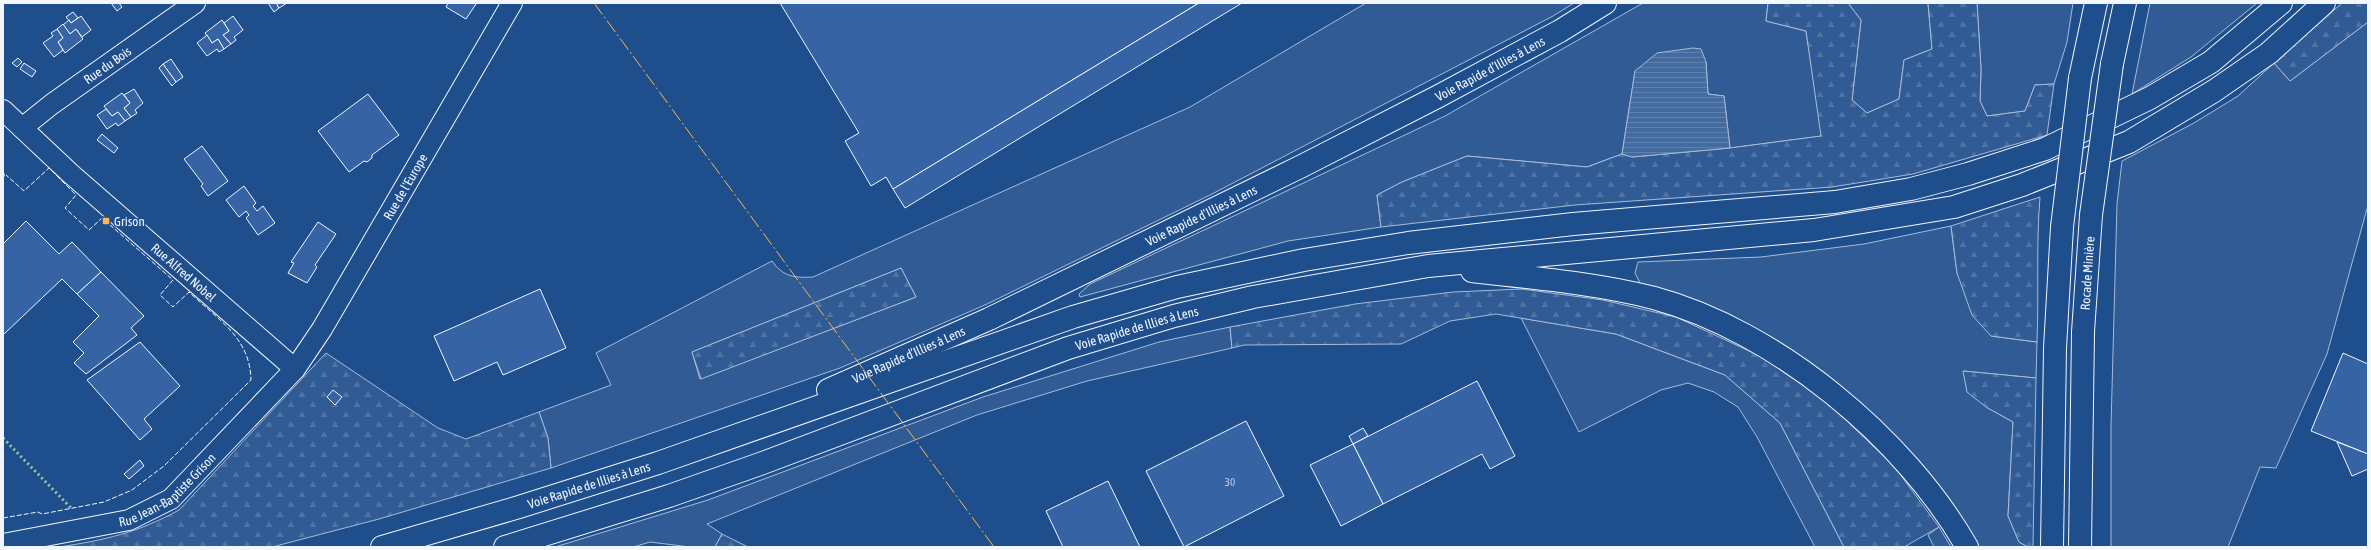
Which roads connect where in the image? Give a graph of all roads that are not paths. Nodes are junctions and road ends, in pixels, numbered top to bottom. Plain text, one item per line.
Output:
1 (195, 3) edge
2 (512, 3) edge
3 (1604, 3) edge
4 (2096, 3) edge
5 (2125, 3) edge
6 (2281, 3) edge
7 (2324, 3) edge
8 (3, 110) edge
9 (22, 128) junction
10 (1428, 266) junction
11 (295, 369) junction
12 (793, 416) junction
13 (3, 544) edge
14 (382, 547) edge
15 (505, 547) edge
16 (1967, 547) edge
17 (2052, 547) edge
18 (2080, 547) edge

1 - 9 street, Rue du Bois
2 - 11 street, Rue de l'Europe
3 - 12 highway, Voie Rapide d’Illies à Lens
4 - 17 highway, bridge
5 - 18 highway, Rocade Minière, bridge
6 - 12 highway, Voie Rapide de Illies à Lens
7 - 10 highway
8 - 9 street, Rue Alfred Nobel
9 - 11 street, Rue Alfred Nobel
10 - 15 highway, Voie Rapide de Illies à Lens
10 - 16 highway
11 - 13 street, Rue Jean-Baptiste Grison
12 - 14 highway, Voie Rapide de Illies à Lens

